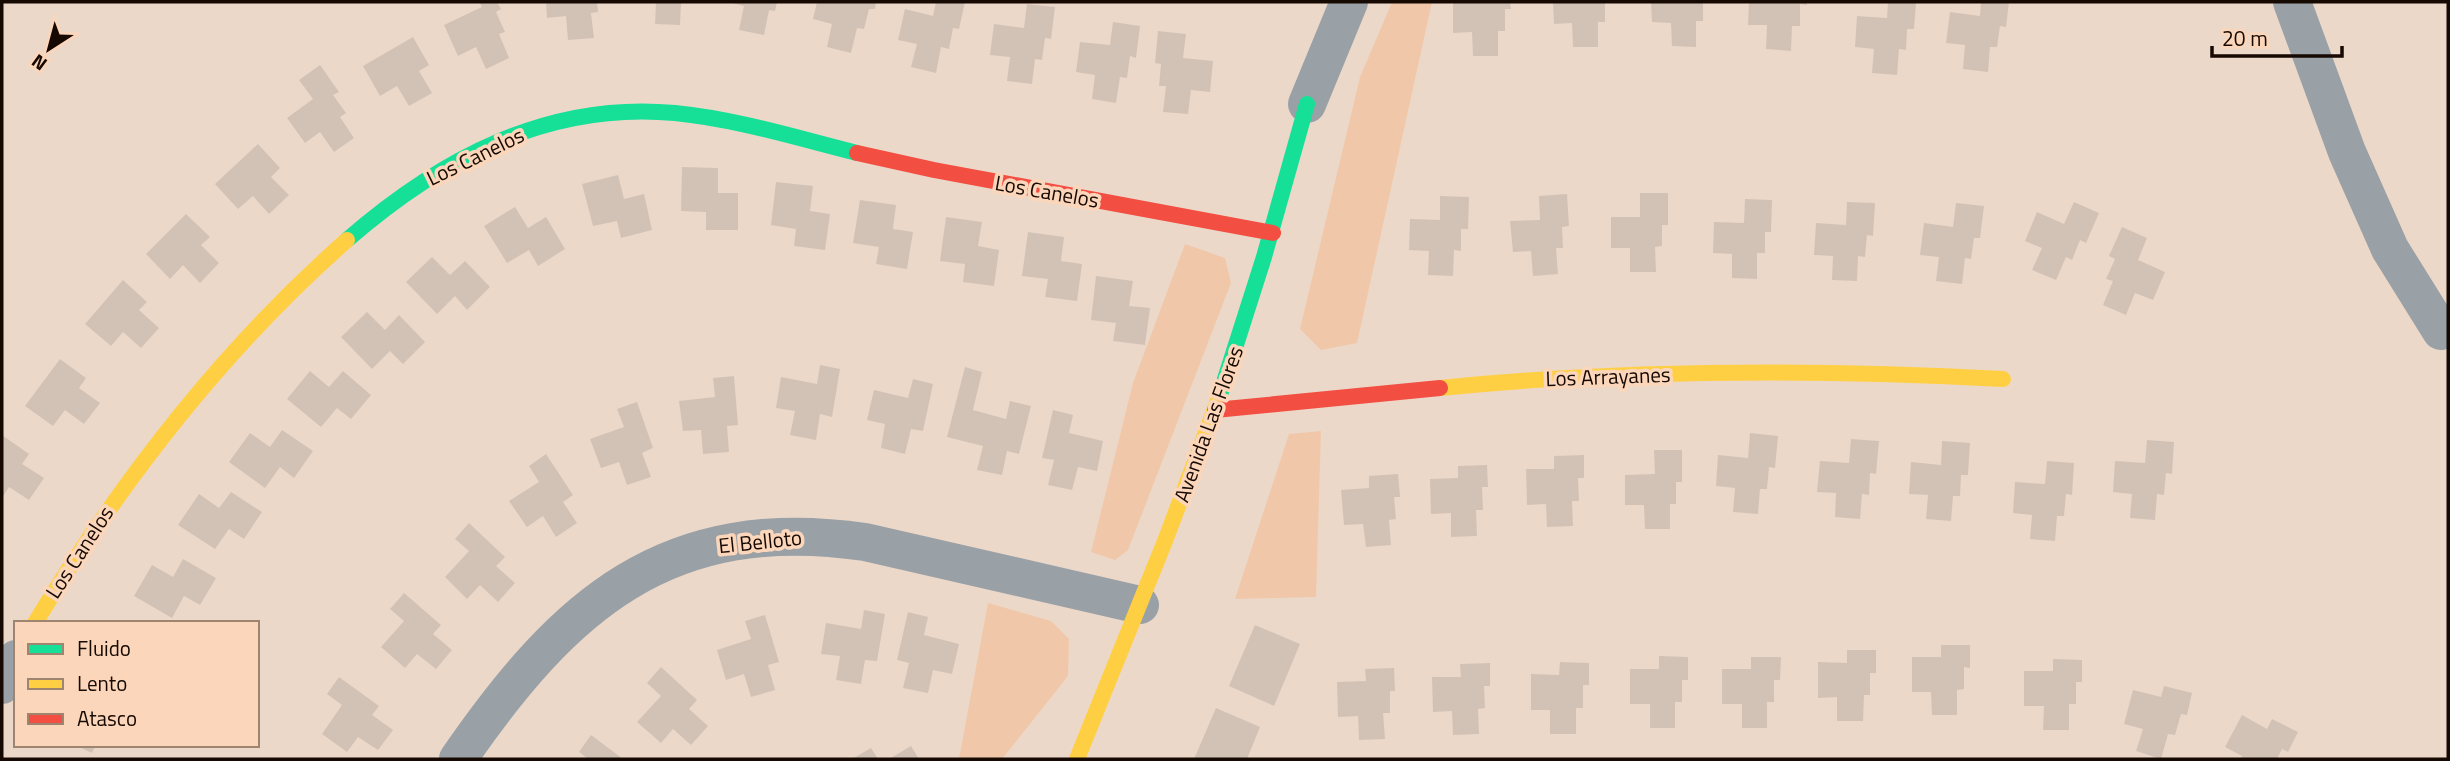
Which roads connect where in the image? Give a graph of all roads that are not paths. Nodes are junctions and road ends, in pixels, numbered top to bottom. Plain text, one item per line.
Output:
1 (1319, 2) edge
2 (1349, 2) edge
3 (2292, 2) edge
4 (1307, 104) junction
5 (1273, 233) junction
6 (2441, 331) dead end
7 (2003, 379) dead end
8 (1215, 410) junction
9 (1140, 605) junction
10 (36, 621) edge
11 (14, 663) edge
12 (2, 685) edge
13 (1086, 736) junction
14 (458, 759) edge
15 (1064, 759) edge
16 (1077, 759) edge

1 - 4 street, Avenida Las Flores
2 - 4 street, Avenida Las Flores
3 - 6 street
4 - 5 street, Avenida Las Flores
5 - 8 street, Avenida Las Flores
5 - 10 street, Los Canelos
7 - 8 street, Los Arrayanes
8 - 9 street, Avenida Las Flores
9 - 13 street, Avenida Las Flores
9 - 14 street, El Belloto
11 - 12 street
13 - 15 street, Avenida Las Flores
13 - 16 street, Avenida Las Flores

